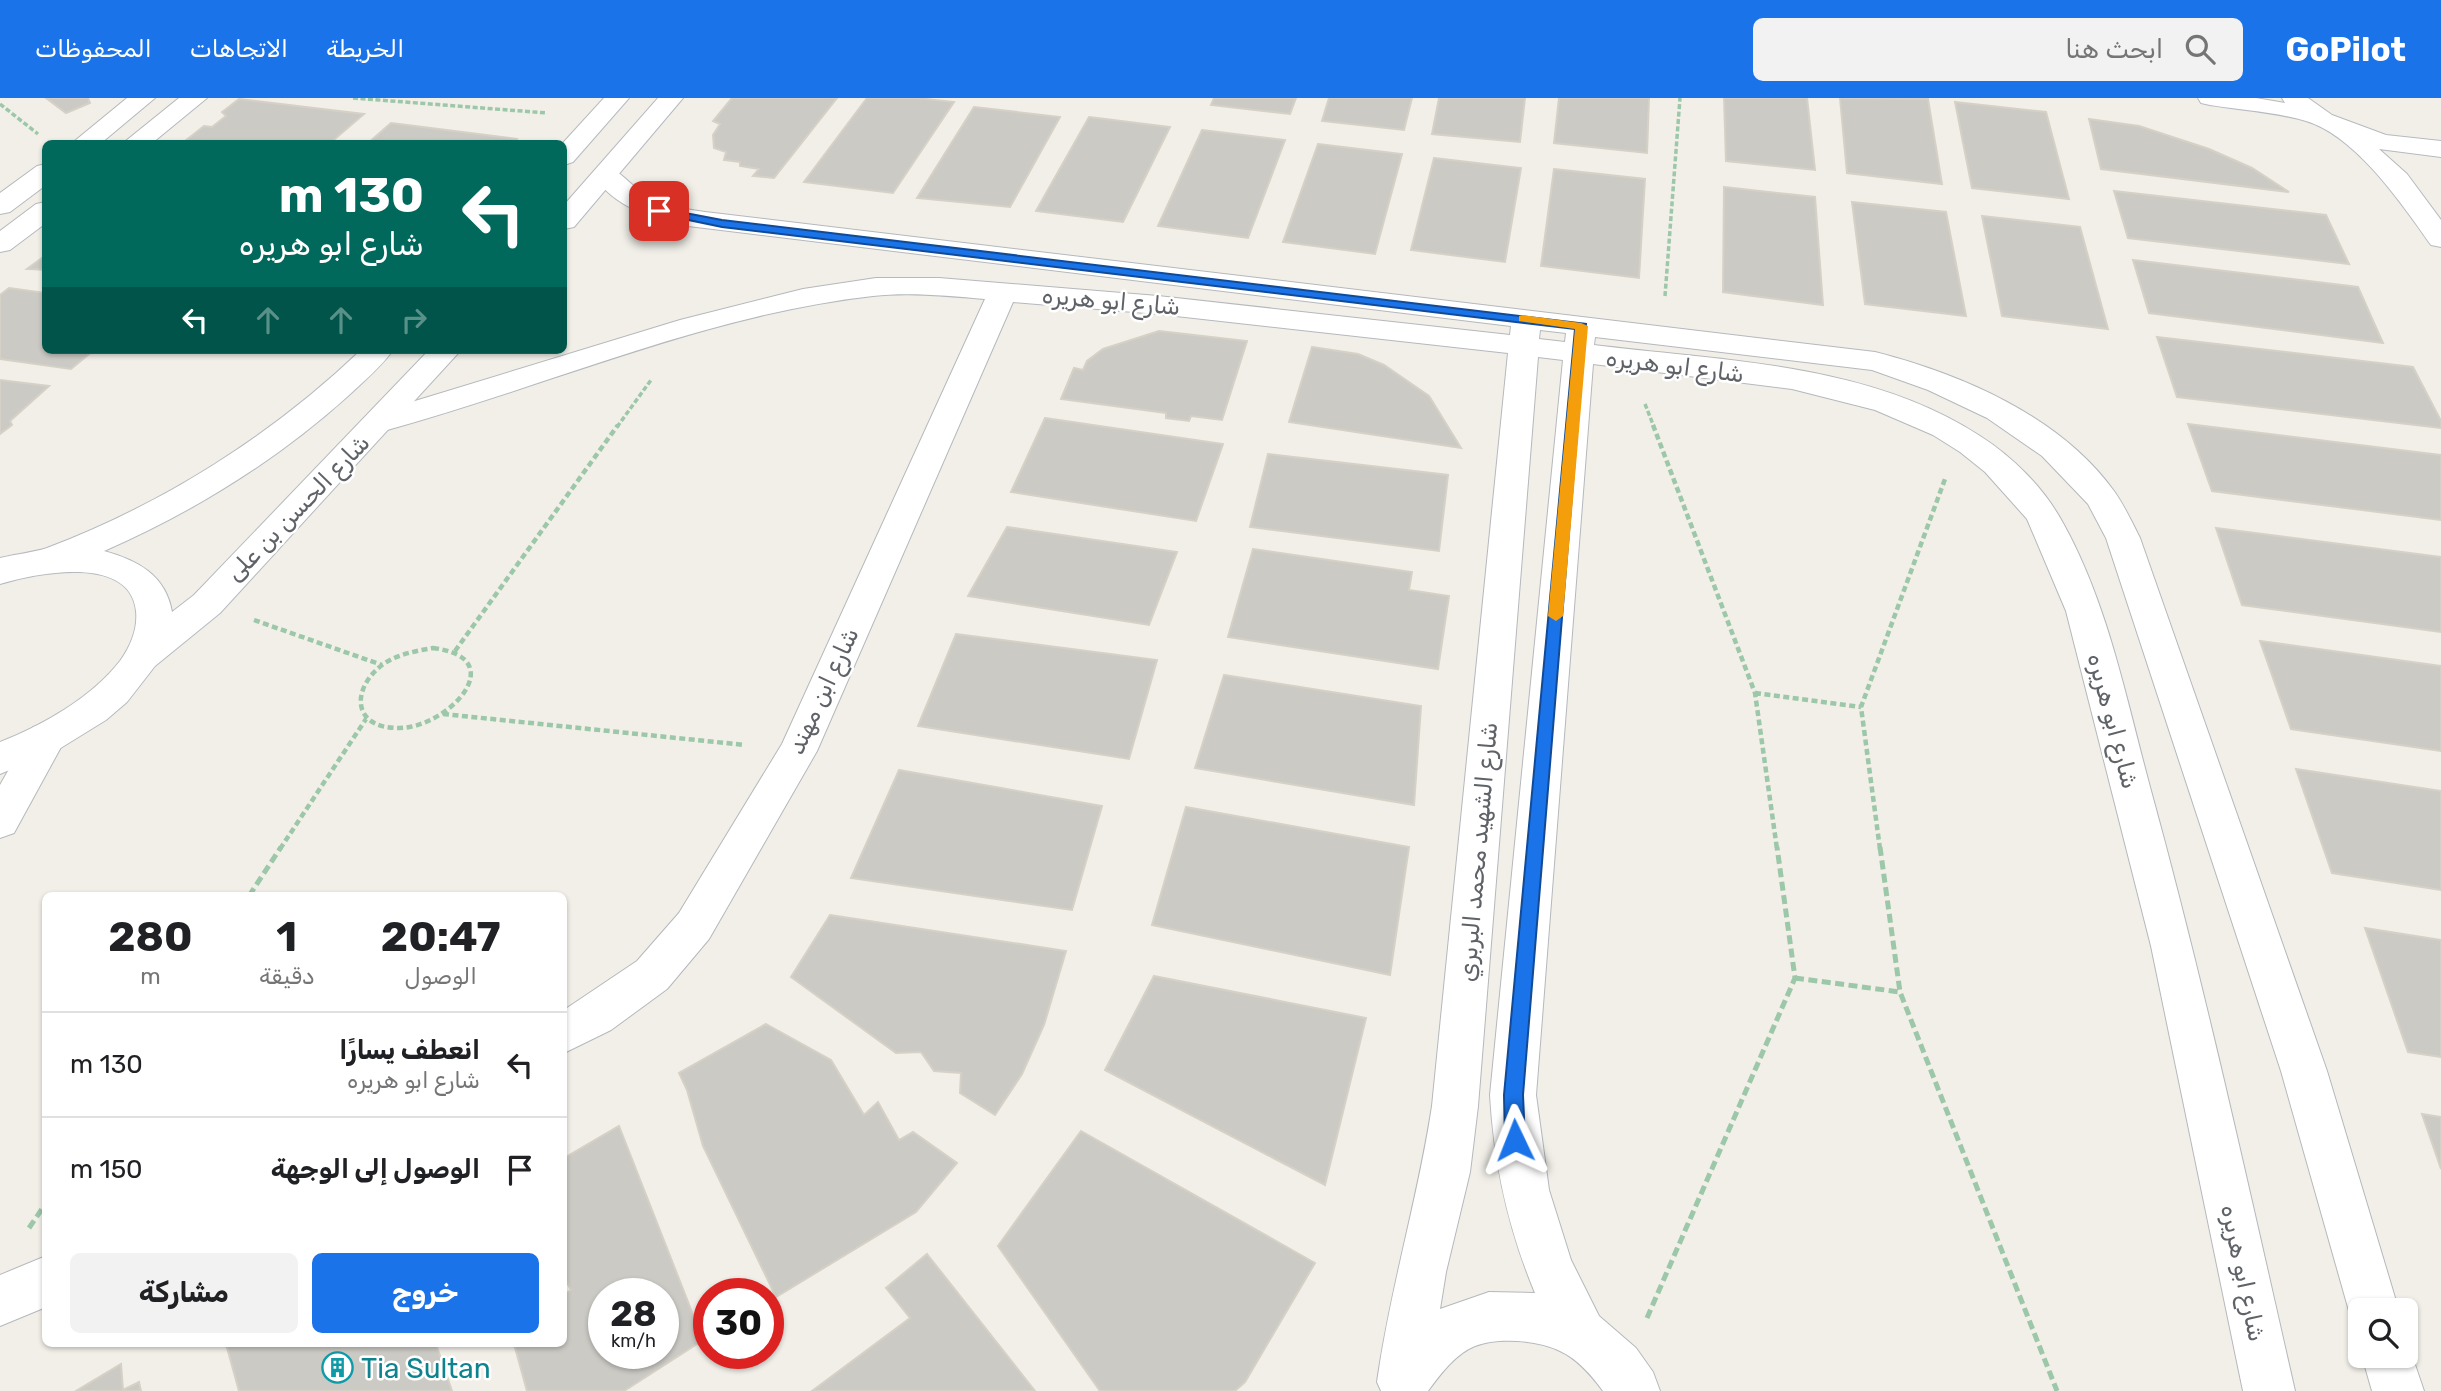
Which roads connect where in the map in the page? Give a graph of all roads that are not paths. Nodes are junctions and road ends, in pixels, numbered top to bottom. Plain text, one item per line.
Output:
1 (143, 98) edge
2 (195, 98) edge
3 (671, 98) edge
4 (2210, 98) edge
5 (2294, 98) edge
6 (610, 108) edge
7 (2315, 115) junction
8 (2339, 127) junction
9 (88, 140) edge
10 (139, 140) edge
11 (2441, 149) edge
12 (567, 154) edge
13 (42, 175) edge
14 (606, 175) junction
15 (0, 206) edge
16 (42, 213) edge
17 (567, 218) edge
18 (2441, 239) edge
19 (2, 241) edge
20 (1003, 292) junction
21 (1526, 334) junction
22 (1580, 340) junction
23 (374, 354) edge
24 (442, 354) edge
25 (380, 422) junction
26 (50, 561) junction
27 (0, 571) edge
28 (141, 657) junction
29 (47, 738) junction
30 (0, 758) edge
31 (0, 821) edge
32 (567, 1030) edge
33 (42, 1283) edge
34 (2370, 1298) edge
35 (0, 1301) edge
36 (1581, 1334) junction
37 (2391, 1368) edge
38 (1629, 1381) edge
39 (1402, 1386) edge
40 (2269, 1391) edge
41 (2398, 1391) edge

1 - 9 street
2 - 10 street
3 - 14 street
4 - 7 street
5 - 7 street
6 - 12 street
7 - 8 street
8 - 11 street
8 - 18 street
13 - 15 street
14 - 17 street
14 - 21 street, شارع ابو هريره
16 - 19 street
20 - 21 street, شارع ابو هريره
20 - 25 street, شارع ابو هريره
20 - 32 street, شارع ابن مهند
21 - 22 street, شارع ابو هريره
21 - 39 street, شارع الشهيد محمد البربري
22 - 34 street, شارع ابو هريره
22 - 36 street
22 - 40 street, شارع ابو هريره
23 - 26 street
24 - 25 street, شارع الحسن بن على
25 - 28 street, شارع الحسن بن على
26 - 27 street
26 - 28 street
28 - 29 street
29 - 30 street
29 - 31 street
33 - 35 street
36 - 38 street
36 - 39 street
37 - 41 street

